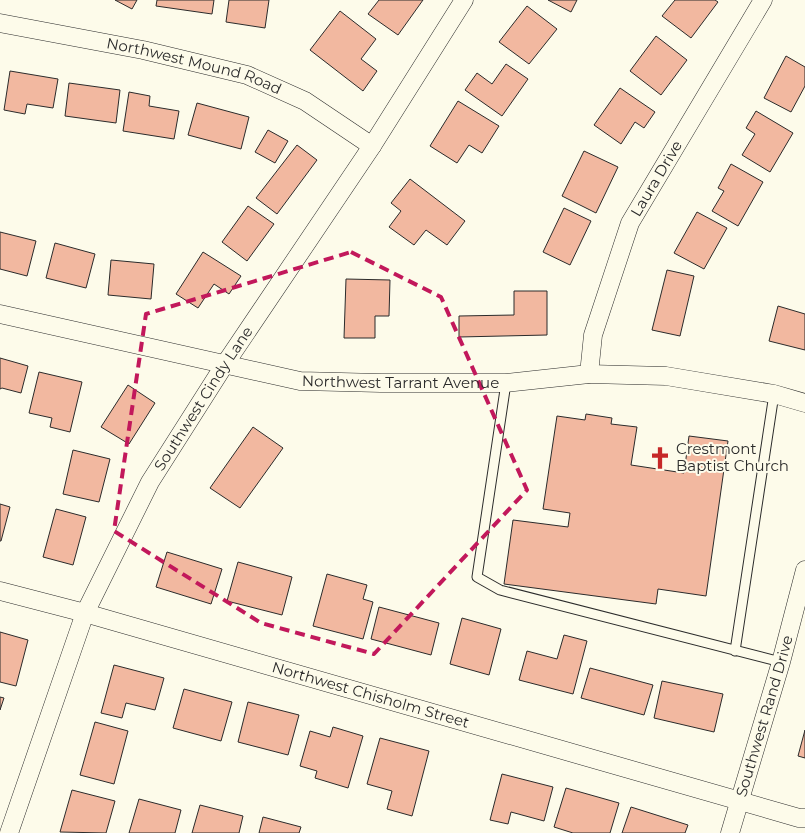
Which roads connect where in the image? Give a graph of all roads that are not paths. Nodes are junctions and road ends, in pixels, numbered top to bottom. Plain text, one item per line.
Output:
1 (464, 0) edge
2 (763, 0) edge
3 (0, 23) edge
4 (372, 146) junction
5 (0, 314) edge
6 (225, 364) junction
7 (589, 374) junction
8 (506, 383) junction
9 (774, 394) junction
10 (805, 402) edge
11 (805, 570) edge
12 (0, 591) edge
13 (85, 613) junction
14 (735, 650) junction
15 (781, 662) junction
16 (740, 801) junction
17 (805, 818) edge
18 (9, 833) edge
19 (730, 833) edge

1 - 4 street, Southwest Cindy Lane
2 - 7 street, Laura Drive
3 - 4 street, Northwest Mound Road
4 - 6 street, Southwest Cindy Lane
5 - 6 street, Northwest Tarrant Avenue
6 - 8 street, Northwest Tarrant Avenue
6 - 13 street, Southwest Cindy Lane
7 - 8 street, Northwest Tarrant Avenue
7 - 9 street, Northwest Tarrant Avenue
8 - 14 lane
9 - 10 street, Northwest Tarrant Avenue
9 - 14 lane
11 - 15 street, Southwest Rand Drive
12 - 13 street, Northwest Chisholm Street
13 - 16 street, Northwest Chisholm Street
13 - 18 street, Southwest Cindy Lane
14 - 15 lane
15 - 16 street, Southwest Rand Drive
16 - 17 street, Northwest Chisholm Street
16 - 19 street, Southwest Rand Drive

